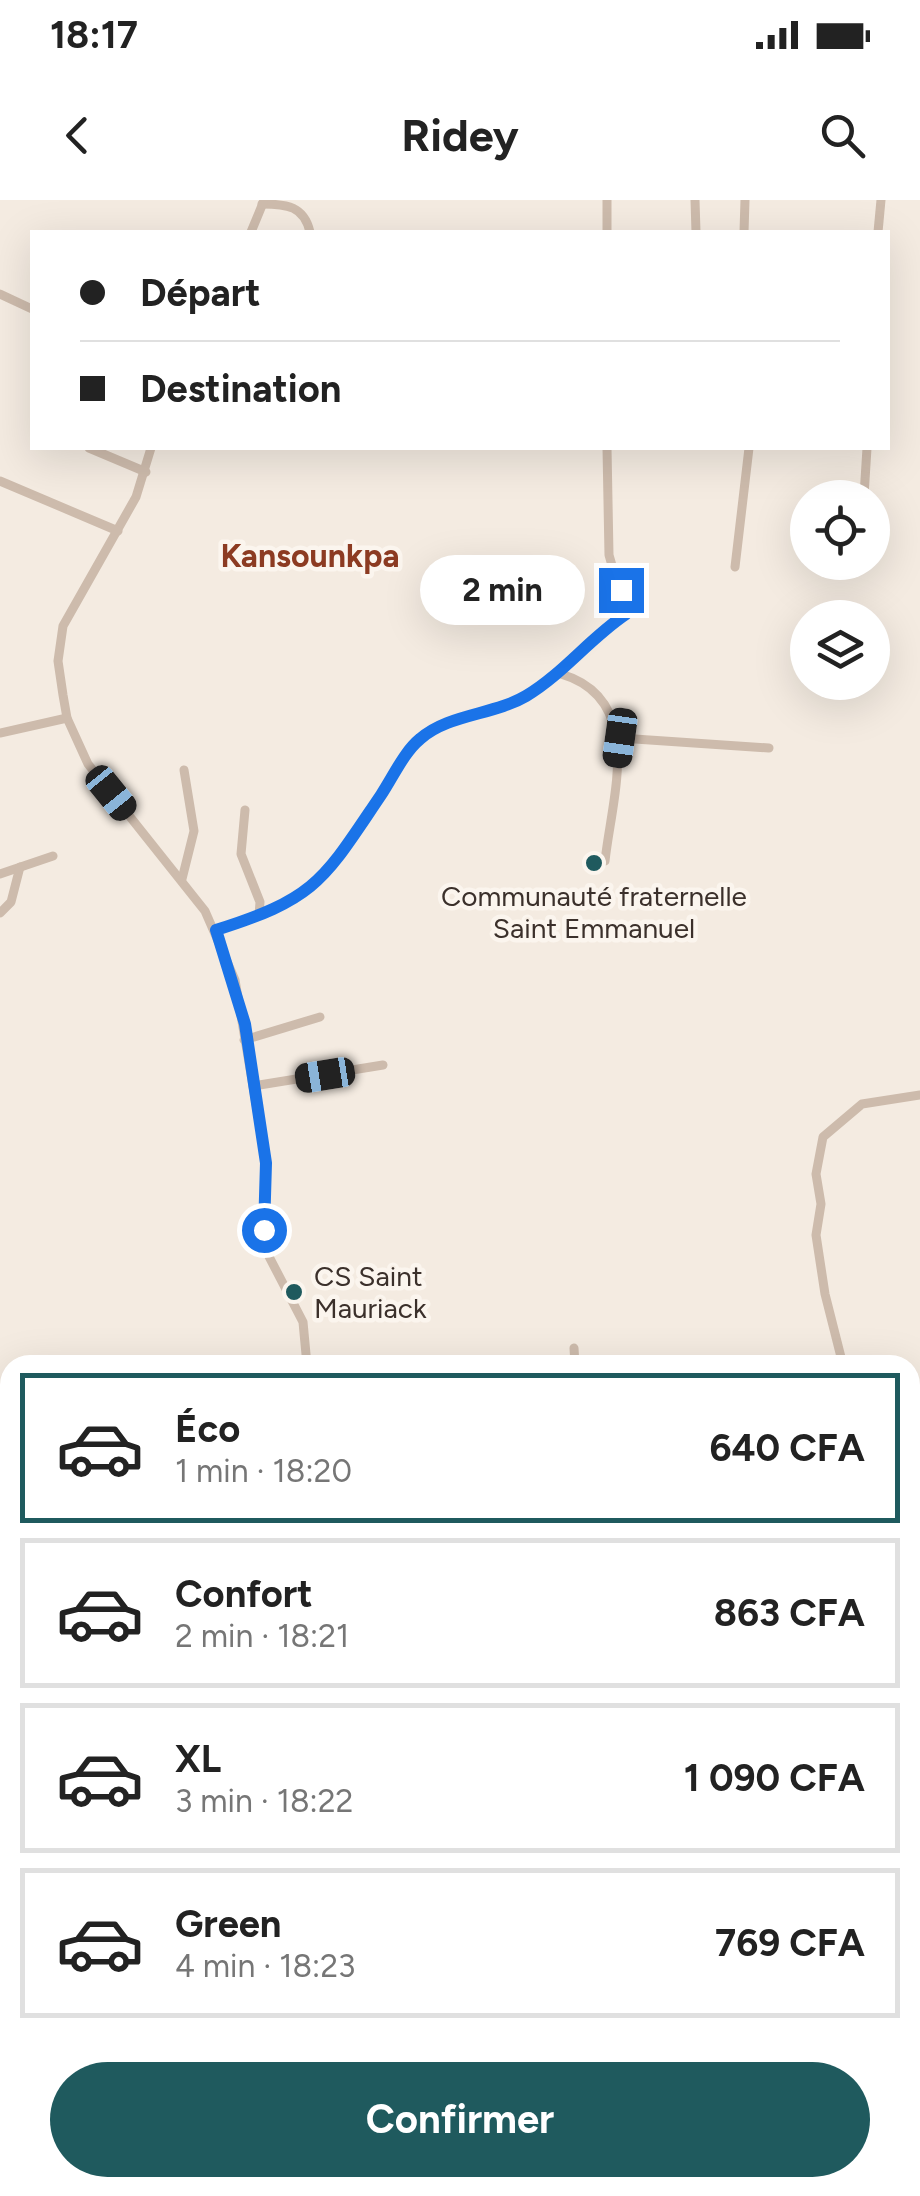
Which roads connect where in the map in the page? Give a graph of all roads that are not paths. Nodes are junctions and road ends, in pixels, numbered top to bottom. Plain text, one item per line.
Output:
1 (608, 200) edge
2 (695, 200) edge
3 (745, 200) edge
4 (881, 200) edge
5 (263, 202) edge
6 (252, 230) edge
7 (309, 230) edge
8 (607, 230) edge
9 (696, 230) edge
10 (744, 230) edge
11 (878, 230) edge
12 (0, 294) edge
13 (30, 308) edge
14 (94, 450) edge
15 (151, 450) edge
16 (607, 450) edge
17 (750, 450) edge
18 (867, 450) edge
19 (146, 472) junction
20 (865, 480) edge
21 (0, 481) edge
22 (118, 530) junction
23 (735, 567) dead end
24 (561, 674) junction
25 (67, 718) junction
26 (0, 733) edge
27 (620, 738) junction
28 (769, 748) dead end
29 (184, 770) dead end
30 (246, 810) dead end
31 (53, 856) dead end
32 (605, 861) dead end
33 (20, 867) junction
34 (0, 874) edge
35 (182, 879) junction
36 (0, 913) edge
37 (259, 915) junction
38 (216, 930) junction
39 (320, 1018) dead end
40 (244, 1040) junction
41 (383, 1065) dead end
42 (253, 1086) junction
43 (920, 1095) edge
44 (574, 1348) dead end
45 (306, 1355) edge
46 (575, 1355) edge
47 (841, 1355) edge

1 - 8 street
2 - 9 street
3 - 10 street
4 - 11 street
5 - 6 street
5 - 7 street
12 - 13 street
14 - 19 street
15 - 19 street
16 - 24 street
17 - 23 street
18 - 20 street
19 - 22 street
21 - 22 street
22 - 25 street
24 - 27 street
24 - 37 street
25 - 26 street
25 - 35 street
27 - 28 street
27 - 32 street
29 - 35 street
30 - 37 street
31 - 33 street
33 - 34 street
33 - 36 street
35 - 38 street
37 - 38 street
38 - 40 street
39 - 40 street
40 - 42 street
41 - 42 street
42 - 45 street
43 - 47 street
44 - 46 street

